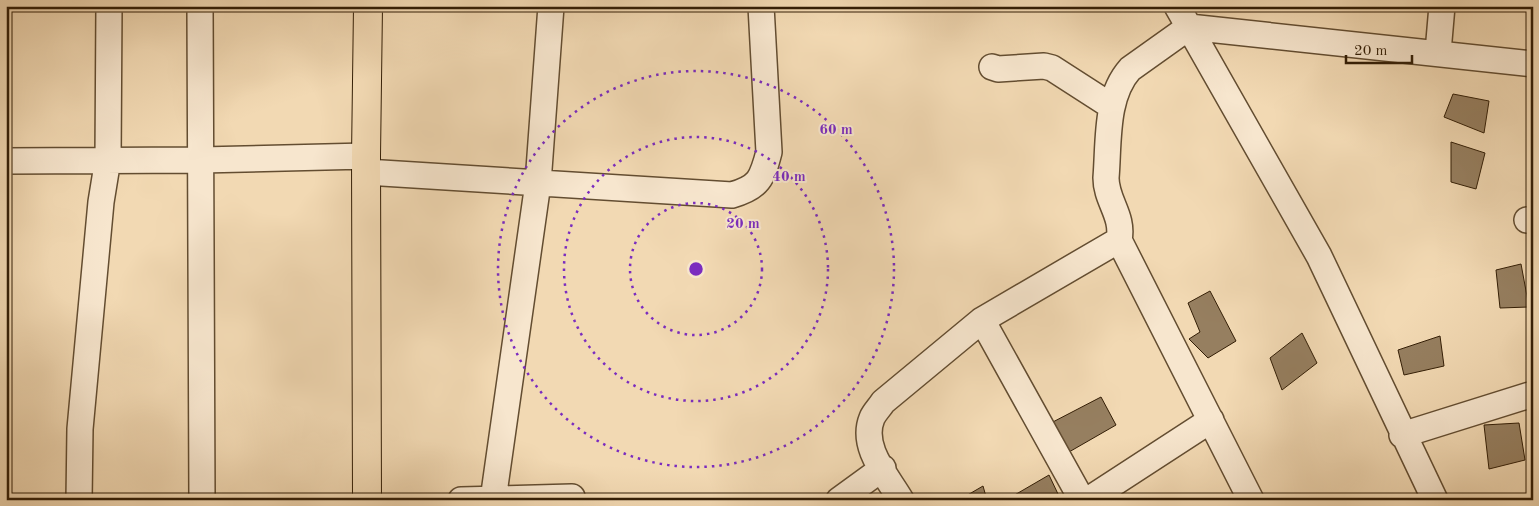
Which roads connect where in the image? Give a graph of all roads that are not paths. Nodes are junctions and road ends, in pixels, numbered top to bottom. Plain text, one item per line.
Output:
1 (109, 6) edge
2 (200, 6) edge
3 (368, 6) edge
4 (551, 6) edge
5 (761, 6) edge
6 (1442, 6) edge
7 (1183, 17) edge
8 (1438, 52) junction
9 (1533, 64) edge
10 (992, 67) dead end
11 (1111, 106) junction
12 (108, 159) junction
13 (201, 160) junction
14 (6, 161) edge
15 (366, 164) junction
16 (538, 183) junction
17 (1119, 240) junction
18 (982, 320) junction
19 (1533, 394) edge
20 (1211, 420) junction
21 (1402, 435) junction
22 (882, 468) junction
23 (572, 497) dead end
24 (79, 500) edge
25 (202, 500) edge
26 (367, 500) edge
27 (461, 500) edge
28 (493, 500) edge
29 (839, 500) edge
30 (901, 500) edge
31 (1082, 500) edge
32 (1088, 500) edge
33 (1251, 500) edge
34 (1435, 500) edge

1 - 12 street
2 - 13 street
3 - 15 main road
4 - 16 street
5 - 16 street
6 - 8 street
7 - 8 street
7 - 11 street
7 - 21 street
8 - 9 street
10 - 11 street
11 - 17 street
12 - 13 street
12 - 14 street
12 - 24 street
13 - 15 street
13 - 25 street
15 - 16 street
15 - 26 main road
16 - 28 street
17 - 18 street
17 - 20 street
18 - 22 street
18 - 31 street
19 - 21 street
20 - 32 street
20 - 33 street
21 - 34 street
22 - 29 street
22 - 30 street
23 - 28 street
27 - 28 street

